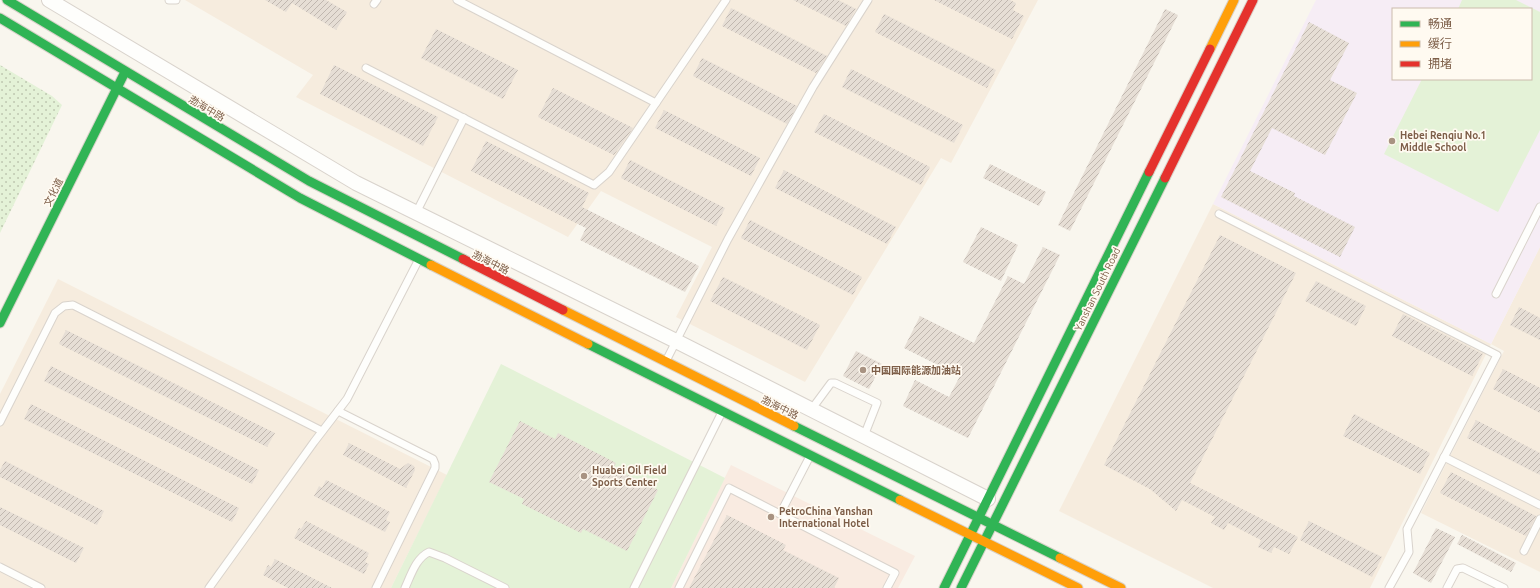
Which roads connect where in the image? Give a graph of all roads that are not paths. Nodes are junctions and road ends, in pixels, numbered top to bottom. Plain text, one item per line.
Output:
1 (7, 0) edge
2 (49, 0) edge
3 (169, 0) edge
4 (176, 0) edge
5 (457, 0) edge
6 (726, 0) edge
7 (868, 0) edge
8 (1234, 0) edge
9 (1253, 0) edge
10 (0, 18) edge
11 (366, 68) dead end
12 (126, 71) junction
13 (108, 76) junction
14 (117, 88) junction
15 (656, 103) junction
16 (464, 118) junction
17 (1540, 207) edge
18 (416, 213) junction
19 (1220, 214) dead end
20 (419, 259) junction
21 (1496, 294) dead end
22 (0, 323) edge
23 (676, 342) junction
24 (666, 362) junction
25 (811, 410) junction
26 (338, 411) junction
27 (722, 412) junction
28 (0, 422) edge
29 (322, 431) junction
30 (864, 436) junction
31 (810, 456) junction
32 (1444, 458) junction
33 (988, 499) junction
34 (1540, 505) edge
35 (780, 514) junction
36 (978, 518) junction
37 (1540, 519) edge
38 (992, 525) junction
39 (970, 535) junction
40 (984, 542) junction
41 (1524, 551) dead end
42 (0, 567) edge
43 (41, 588) edge
44 (209, 588) edge
45 (376, 588) edge
46 (405, 588) edge
47 (506, 588) edge
48 (634, 588) edge
49 (679, 588) edge
50 (887, 588) edge
51 (944, 588) edge
52 (961, 588) edge
53 (1078, 588) edge
54 (1121, 588) edge
55 (1389, 588) edge
56 (1447, 588) edge
57 (1504, 588) edge

1 - 13 main road, 渤海中路
2 - 18 street
3 - 4 lane
5 - 15 lane
6 - 15 lane
7 - 23 lane
8 - 33 main road, Yanshan South Road
9 - 38 main road, Yanshan South Road
10 - 13 main road, 渤海中路
11 - 16 lane
12 - 13 main road, 渤海中路
12 - 14 main road, 文化道
12 - 24 main road, 渤海中路
13 - 14 main road, 渤海中路
14 - 20 main road, 渤海中路
14 - 22 main road, 文化道
15 - 16 lane
16 - 18 lane
17 - 21 lane
18 - 23 street
19 - 32 lane
20 - 26 lane
20 - 27 main road, 渤海中路
23 - 24 lane
23 - 25 street
24 - 36 main road, 渤海中路
25 - 30 street
25 - 30 lane
26 - 29 lane
26 - 45 lane
27 - 31 main road, 渤海中路
27 - 48 lane
28 - 29 lane
29 - 44 lane
30 - 33 street
31 - 35 lane
31 - 39 main road, 渤海中路
32 - 34 lane
32 - 55 lane
33 - 36 main road, Yanshan South Road
35 - 49 lane
35 - 50 lane
36 - 38 main road, 渤海中路
36 - 39 main road, Yanshan South Road
37 - 41 lane
38 - 40 main road, Yanshan South Road
38 - 54 main road, 渤海中路
39 - 40 main road, 渤海中路
39 - 51 main road, Yanshan South Road
40 - 52 main road, Yanshan South Road
40 - 53 main road, 渤海中路
42 - 43 lane
46 - 47 lane
56 - 57 lane

